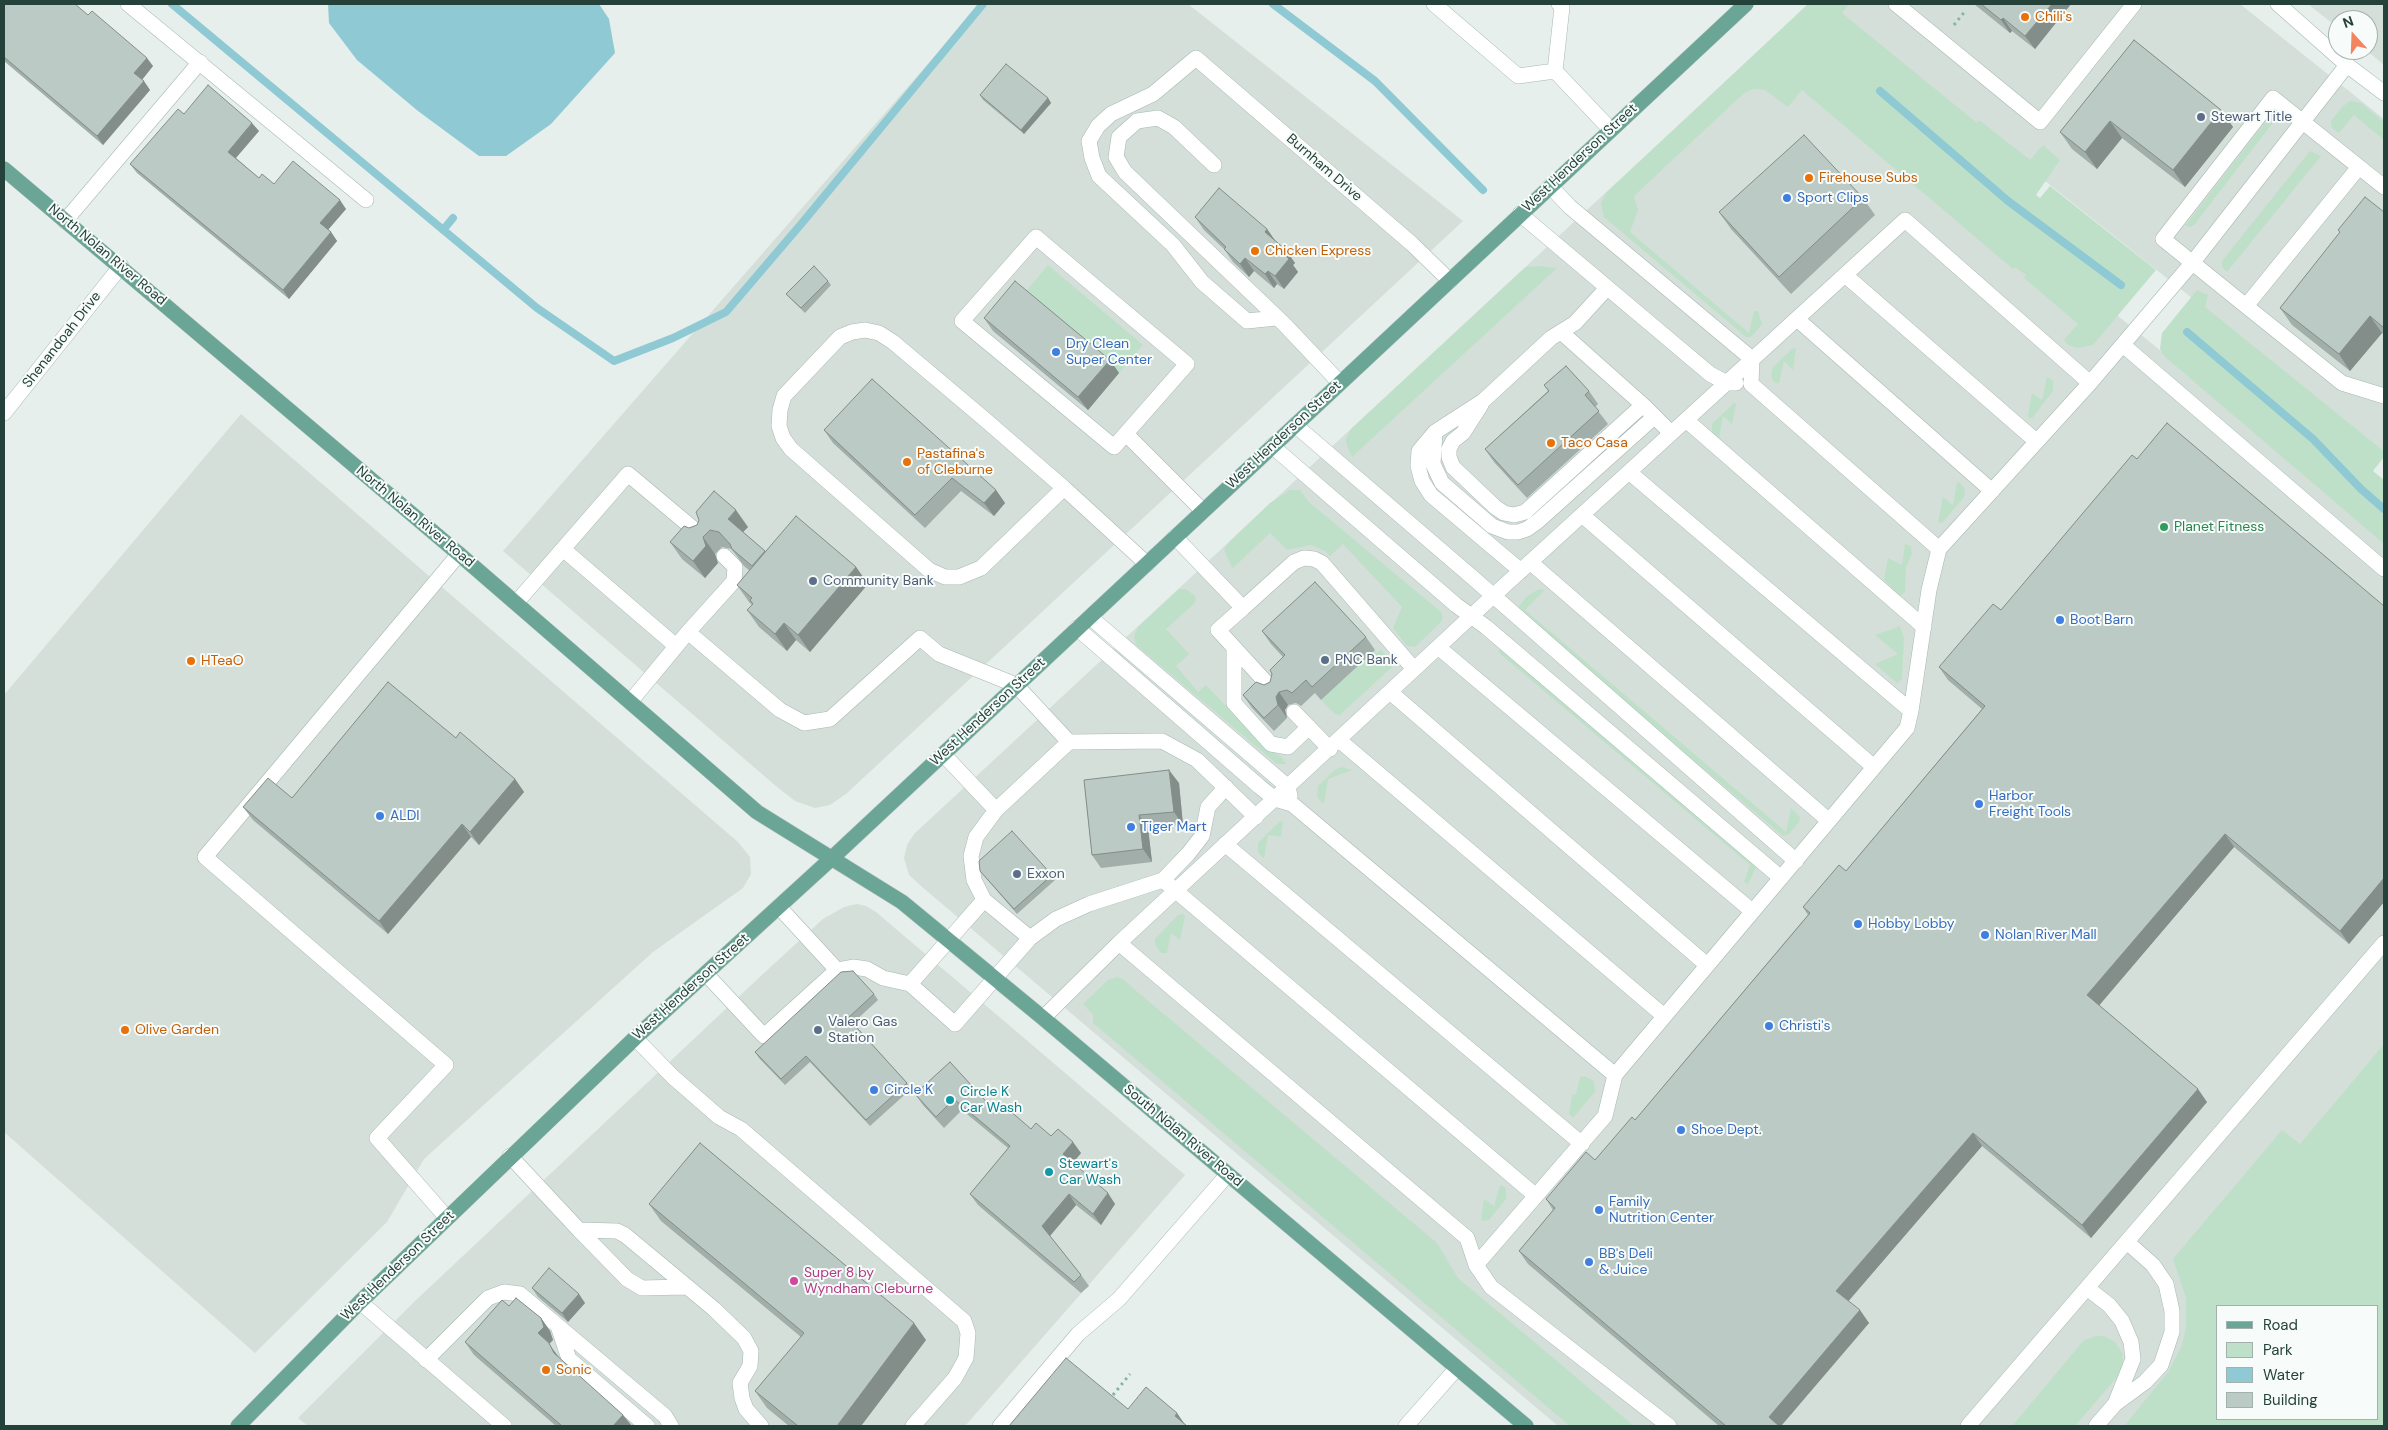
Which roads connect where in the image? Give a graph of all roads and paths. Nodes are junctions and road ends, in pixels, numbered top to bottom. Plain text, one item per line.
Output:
1 (128, 4) edge
2 (1434, 4) edge
3 (1558, 4) edge
4 (1896, 4) edge
5 (2134, 4) edge
6 (2280, 4) edge
7 (1742, 5) edge
8 (200, 62) junction
9 (2347, 65) junction
10 (1555, 71) junction
11 (2384, 93) edge
12 (2304, 121) junction
13 (1611, 130) junction
14 (1214, 165) dead end
15 (2359, 167) junction
16 (4, 168) edge
17 (1550, 186) junction
18 (2384, 187) edge
19 (366, 200) dead end
20 (1520, 214) junction
21 (64, 220) junction
22 (2193, 262) junction
23 (121, 266) junction
24 (1845, 275) junction
25 (1450, 281) junction
26 (1607, 288) junction
27 (2246, 306) junction
28 (1276, 318) junction
29 (1797, 319) junction
30 (1561, 332) junction
31 (2123, 345) junction
32 (1752, 359) junction
33 (1340, 383) junction
34 (1727, 383) junction
35 (2090, 383) junction
36 (1751, 384) junction
37 (2384, 396) edge
38 (1483, 401) junction
39 (1643, 405) junction
40 (4, 413) edge
41 (1654, 417) junction
42 (1686, 420) junction
43 (1295, 425) junction
44 (1435, 432) junction
45 (1671, 433) junction
46 (1126, 434) junction
47 (2036, 442) junction
48 (1272, 446) junction
49 (1629, 472) junction
50 (1064, 488) junction
51 (1992, 491) junction
52 (1203, 511) junction
53 (1582, 515) junction
54 (702, 536) edge
55 (1175, 537) junction
56 (564, 549) junction
57 (1939, 549) junction
58 (459, 554) junction
59 (724, 556) edge
60 (1147, 564) junction
61 (1525, 566) junction
62 (2384, 568) edge
63 (1499, 601) junction
64 (516, 603) junction
65 (1243, 608) junction
66 (1471, 616) junction
67 (1090, 617) junction
68 (1924, 627) junction
69 (1077, 628) junction
70 (688, 632) junction
71 (676, 646) junction
72 (1438, 647) junction
73 (1238, 651) junction
74 (1414, 669) junction
75 (1016, 685) junction
76 (1272, 689) edge
77 (1390, 692) junction
78 (630, 702) junction
79 (1912, 710) junction
80 (1294, 712) edge
81 (1309, 727) junction
82 (1069, 742) junction
83 (1334, 745) junction
84 (943, 754) junction
85 (1874, 767) junction
86 (1226, 787) junction
87 (1288, 787) junction
88 (1275, 799) junction
89 (1292, 804) junction
90 (996, 810) junction
91 (1256, 816) junction
92 (1828, 820) junction
93 (1225, 844) junction
94 (832, 858) junction
95 (1796, 861) junction
96 (1781, 878) junction
97 (1163, 880) junction
98 (1177, 890) junction
99 (984, 900) junction
100 (779, 906) junction
101 (1752, 911) junction
102 (1030, 938) junction
103 (948, 941) junction
104 (1119, 943) junction
105 (2384, 943) edge
106 (1707, 965) junction
107 (837, 970) junction
108 (706, 974) junction
109 (996, 979) junction
110 (910, 984) junction
111 (1664, 1016) junction
112 (1043, 1018) junction
113 (635, 1038) junction
114 (1615, 1075) junction
115 (1582, 1144) junction
116 (510, 1156) junction
117 (1228, 1174) junction
118 (1536, 1196) junction
119 (447, 1218) junction
120 (579, 1230) junction
121 (2127, 1242) junction
122 (1476, 1265) junction
123 (686, 1288) junction
124 (2087, 1288) junction
125 (360, 1302) junction
126 (558, 1326) junction
127 (426, 1360) junction
128 (1457, 1368) junction
129 (1130, 1374) dead end
130 (1113, 1395) edge
131 (2115, 1404) junction
132 (238, 1426) edge
133 (504, 1426) edge
134 (647, 1426) edge
135 (671, 1426) edge
136 (761, 1426) edge
137 (913, 1426) edge
138 (1000, 1426) edge
139 (1406, 1426) edge
140 (1526, 1426) edge
141 (1669, 1426) edge
142 (1968, 1426) edge
143 (2096, 1426) edge

1 - 8 street
2 - 10 street
3 - 10 street
4 - 5 street
6 - 9 street
7 - 13 main road, West Henderson Street
8 - 19 street
8 - 21 street
9 - 11 street
9 - 12 street
10 - 13 street
12 - 15 street
12 - 22 street
12 - 22 street
13 - 17 main road, West Henderson Street
14 - 28 street
15 - 18 street
15 - 27 street
16 - 21 main road, North Nolan River Road
17 - 20 main road, West Henderson Street
17 - 32 street
20 - 25 main road, West Henderson Street
20 - 26 street
21 - 23 main road, North Nolan River Road
22 - 27 street
22 - 31 street
23 - 40 street, Shenandoah Drive
23 - 58 main road, North Nolan River Road
24 - 29 street
24 - 35 street
24 - 47 street
25 - 28 street, Burnham Drive
25 - 33 main road, West Henderson Street
26 - 30 street
26 - 34 street
27 - 37 street
28 - 33 street
29 - 32 street
29 - 51 street
30 - 38 street
30 - 39 street
31 - 35 street
31 - 62 street
32 - 34 street
32 - 36 street
33 - 43 main road, West Henderson Street
34 - 36 street
34 - 42 street
35 - 47 street
36 - 57 street
38 - 39 street
38 - 44 street
39 - 41 street
41 - 44 street
41 - 45 street
42 - 45 street
42 - 68 street
43 - 48 main road, West Henderson Street
43 - 63 street
44 - 61 street
45 - 49 street
46 - 46 street
46 - 52 street
47 - 51 street
48 - 52 main road, West Henderson Street
48 - 66 street
49 - 53 street
49 - 79 street
50 - 50 street
50 - 60 street
51 - 57 street
52 - 55 main road, West Henderson Street
53 - 61 street
53 - 85 street
54 - 56 street
55 - 60 main road, West Henderson Street
55 - 65 street
56 - 64 street
56 - 71 street
57 - 68 street
58 - 64 main road, North Nolan River Road
58 - 119 street
59 - 70 street
60 - 67 main road, West Henderson Street
61 - 63 street
61 - 92 street
63 - 66 street
63 - 95 street
64 - 78 main road, North Nolan River Road
65 - 73 street
65 - 74 street
66 - 72 street
66 - 96 street
67 - 69 main road, West Henderson Street
67 - 87 street
68 - 79 street
69 - 75 main road, West Henderson Street
69 - 88 street
70 - 71 street
70 - 75 street
71 - 78 street
72 - 74 street
72 - 101 street
73 - 76 street
73 - 81 street
74 - 77 street
75 - 82 street
75 - 84 main road, West Henderson Street
77 - 83 street
77 - 106 street
78 - 94 main road, North Nolan River Road
79 - 85 street
80 - 81 street
81 - 83 street
82 - 86 street
82 - 90 street
83 - 87 street
83 - 111 street
84 - 90 street
84 - 94 main road, West Henderson Street
85 - 92 street
86 - 91 street
86 - 97 street
87 - 88 street
87 - 89 street
88 - 89 street
88 - 91 street
89 - 114 street
90 - 99 street
91 - 93 street
92 - 95 street
93 - 98 street
93 - 115 street
94 - 100 main road, West Henderson Street
94 - 103 main road, South Nolan River Road
95 - 96 street
96 - 101 street
97 - 98 street
97 - 102 street
98 - 104 street
98 - 118 street
99 - 102 street
99 - 103 street
100 - 107 street
100 - 108 main road, West Henderson Street
101 - 106 street
102 - 109 street
103 - 109 main road, South Nolan River Road
103 - 110 street
104 - 112 street
104 - 122 street
105 - 121 street
106 - 111 street
107 - 108 street
107 - 110 street
108 - 113 main road, West Henderson Street
109 - 110 street
109 - 112 main road, South Nolan River Road
111 - 114 street
112 - 117 main road, South Nolan River Road
113 - 116 main road, West Henderson Street
113 - 137 street
114 - 115 street
115 - 118 street
116 - 119 main road, West Henderson Street
116 - 120 street
117 - 128 main road, South Nolan River Road
117 - 138 street
118 - 122 street
119 - 125 main road, West Henderson Street
120 - 123 street
120 - 123 street
121 - 124 street
121 - 131 street
122 - 141 street
123 - 136 street
124 - 131 street
124 - 142 street
125 - 127 street
125 - 132 main road, West Henderson Street
126 - 127 street
126 - 134 street
126 - 135 street
127 - 133 street
128 - 139 street
128 - 140 main road, South Nolan River Road
129 - 130 path
131 - 143 street

